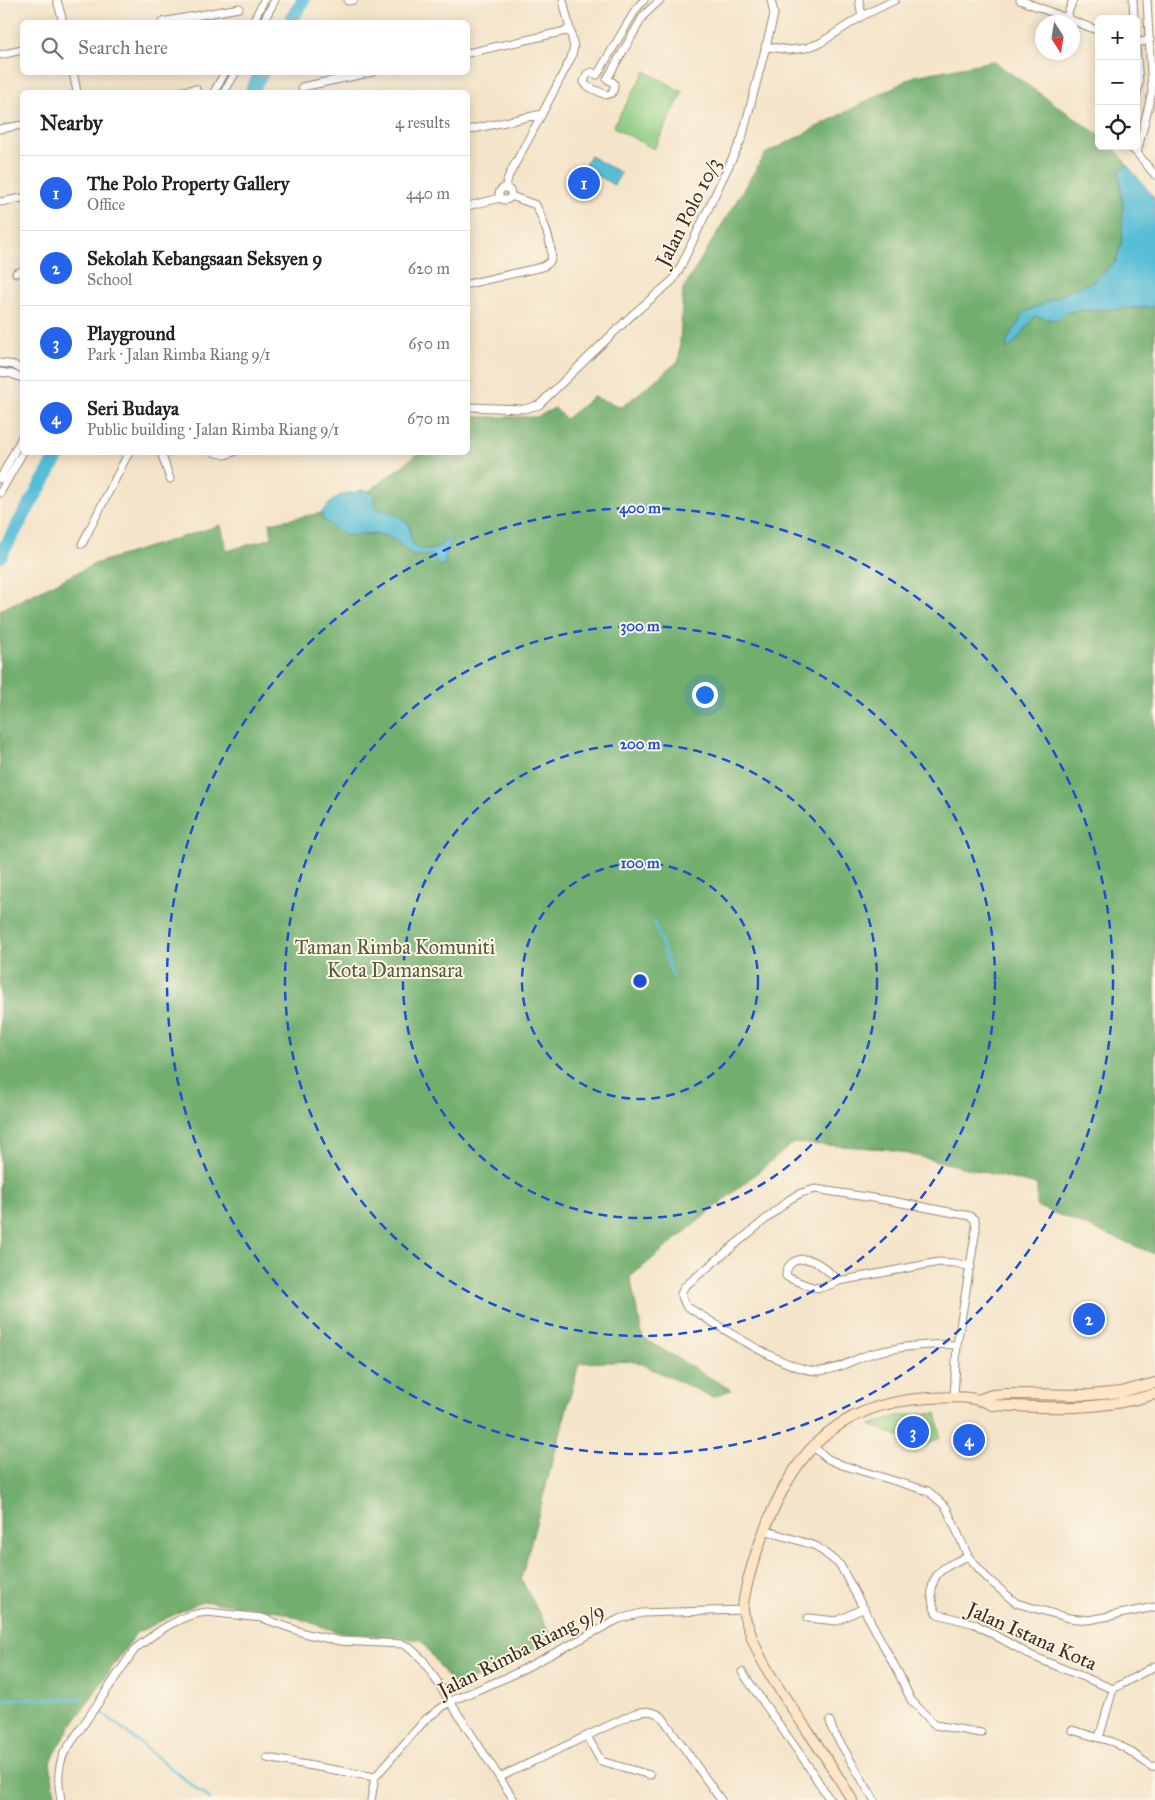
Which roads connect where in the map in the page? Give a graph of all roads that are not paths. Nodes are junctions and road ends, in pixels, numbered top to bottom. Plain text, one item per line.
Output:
1 (57, 0) edge
2 (264, 0) edge
3 (275, 0) edge
4 (563, 0) edge
5 (644, 0) edge
6 (660, 0) edge
7 (772, 0) edge
8 (859, 0) edge
9 (895, 0) edge
10 (1020, 0) edge
11 (1073, 0) edge
12 (1133, 0) edge
13 (1147, 0) edge
14 (239, 8) dead end
15 (1058, 15) edge
16 (1067, 15) edge
17 (1134, 15) edge
18 (862, 16) junction
19 (62, 20) edge
20 (173, 20) edge
21 (254, 20) edge
22 (264, 20) edge
23 (1080, 24) edge
24 (1095, 29) edge
25 (570, 30) junction
26 (1150, 40) junction
27 (1140, 42) edge
28 (765, 46) junction
29 (20, 50) edge
30 (470, 52) edge
31 (0, 55) edge
32 (74, 75) edge
33 (223, 75) edge
34 (234, 75) edge
35 (359, 75) edge
36 (598, 75) junction
37 (607, 79) junction
38 (302, 87) dead end
39 (196, 89) dead end
40 (77, 90) edge
41 (190, 90) edge
42 (215, 90) edge
43 (225, 90) edge
44 (542, 114) junction
45 (20, 124) edge
46 (0, 129) edge
47 (470, 130) edge
48 (1132, 150) edge
49 (1137, 153) junction
50 (1155, 174) edge
51 (505, 188) junction
52 (511, 196) junction
53 (20, 198) edge
54 (500, 198) junction
55 (0, 202) edge
56 (470, 206) edge
57 (470, 284) edge
58 (0, 363) edge
59 (20, 369) edge
60 (0, 372) edge
61 (20, 377) edge
62 (470, 407) edge
63 (20, 441) edge
64 (21, 455) edge
65 (127, 455) edge
66 (162, 455) edge
67 (170, 478) dead end
68 (0, 479) edge
69 (0, 493) edge
70 (82, 544) dead end
71 (971, 1267) junction
72 (839, 1281) junction
73 (957, 1345) junction
74 (1155, 1383) edge
75 (1155, 1394) edge
76 (954, 1396) junction
77 (1037, 1396) junction
78 (981, 1399) junction
79 (1036, 1408) junction
80 (812, 1446) junction
81 (764, 1530) junction
82 (968, 1556) junction
83 (1155, 1607) edge
84 (864, 1608) junction
85 (738, 1610) junction
86 (808, 1618) dead end
87 (1155, 1666) edge
88 (742, 1672) dead end
89 (1112, 1689) junction
90 (451, 1701) junction
91 (830, 1721) dead end
92 (1072, 1730) dead end
93 (981, 1733) dead end
94 (587, 1736) junction
95 (1100, 1738) junction
96 (267, 1758) dead end
97 (1155, 1766) edge
98 (650, 1775) dead end
99 (374, 1777) junction
100 (500, 1777) junction
101 (61, 1800) edge
102 (371, 1800) edge
103 (514, 1800) edge
104 (721, 1800) edge
105 (830, 1800) edge
106 (852, 1800) edge
107 (874, 1800) edge

1 - 19 street
2 - 21 street
3 - 22 street
4 - 25 street
5 - 36 street
6 - 37 street
7 - 28 street, Jalan Polo 10/3
8 - 18 street
9 - 18 street
10 - 15 street
11 - 16 street
12 - 17 street
13 - 26 street
14 - 20 street
18 - 28 street
23 - 24 street
25 - 30 street
25 - 44 street
26 - 27 street
26 - 49 street
28 - 62 street, Jalan Polo 10/3
29 - 31 street
32 - 40 street
33 - 42 street
34 - 43 street
35 - 38 street
36 - 37 street
36 - 37 street
39 - 41 street
44 - 47 street
44 - 51 street
45 - 46 street
48 - 49 street
49 - 50 street
51 - 52 street
51 - 54 street
52 - 54 street
52 - 57 street
53 - 55 street
54 - 56 street
58 - 59 street
60 - 61 street
63 - 68 street
64 - 69 street
65 - 70 street
66 - 67 street
71 - 72 street
71 - 73 street
71 - 73 street
72 - 72 street
73 - 76 street
74 - 77 street
75 - 79 street
76 - 78 street
76 - 80 street
77 - 78 street
77 - 79 street
78 - 79 street
80 - 81 street
80 - 82 street
81 - 84 street
81 - 85 street
82 - 83 street
82 - 89 street, Jalan Istana Kota
84 - 86 street
84 - 93 street
85 - 90 street, Jalan Rimba Riang 9/9
85 - 106 street
87 - 89 street, Jalan Istana Kota
88 - 105 street
89 - 95 street
90 - 99 street, Jalan Rimba Riang 9/9
90 - 100 street
90 - 101 street
91 - 107 street
92 - 95 street
94 - 98 street
94 - 100 street
94 - 104 street
95 - 97 street
96 - 99 street
99 - 102 street
100 - 103 street

